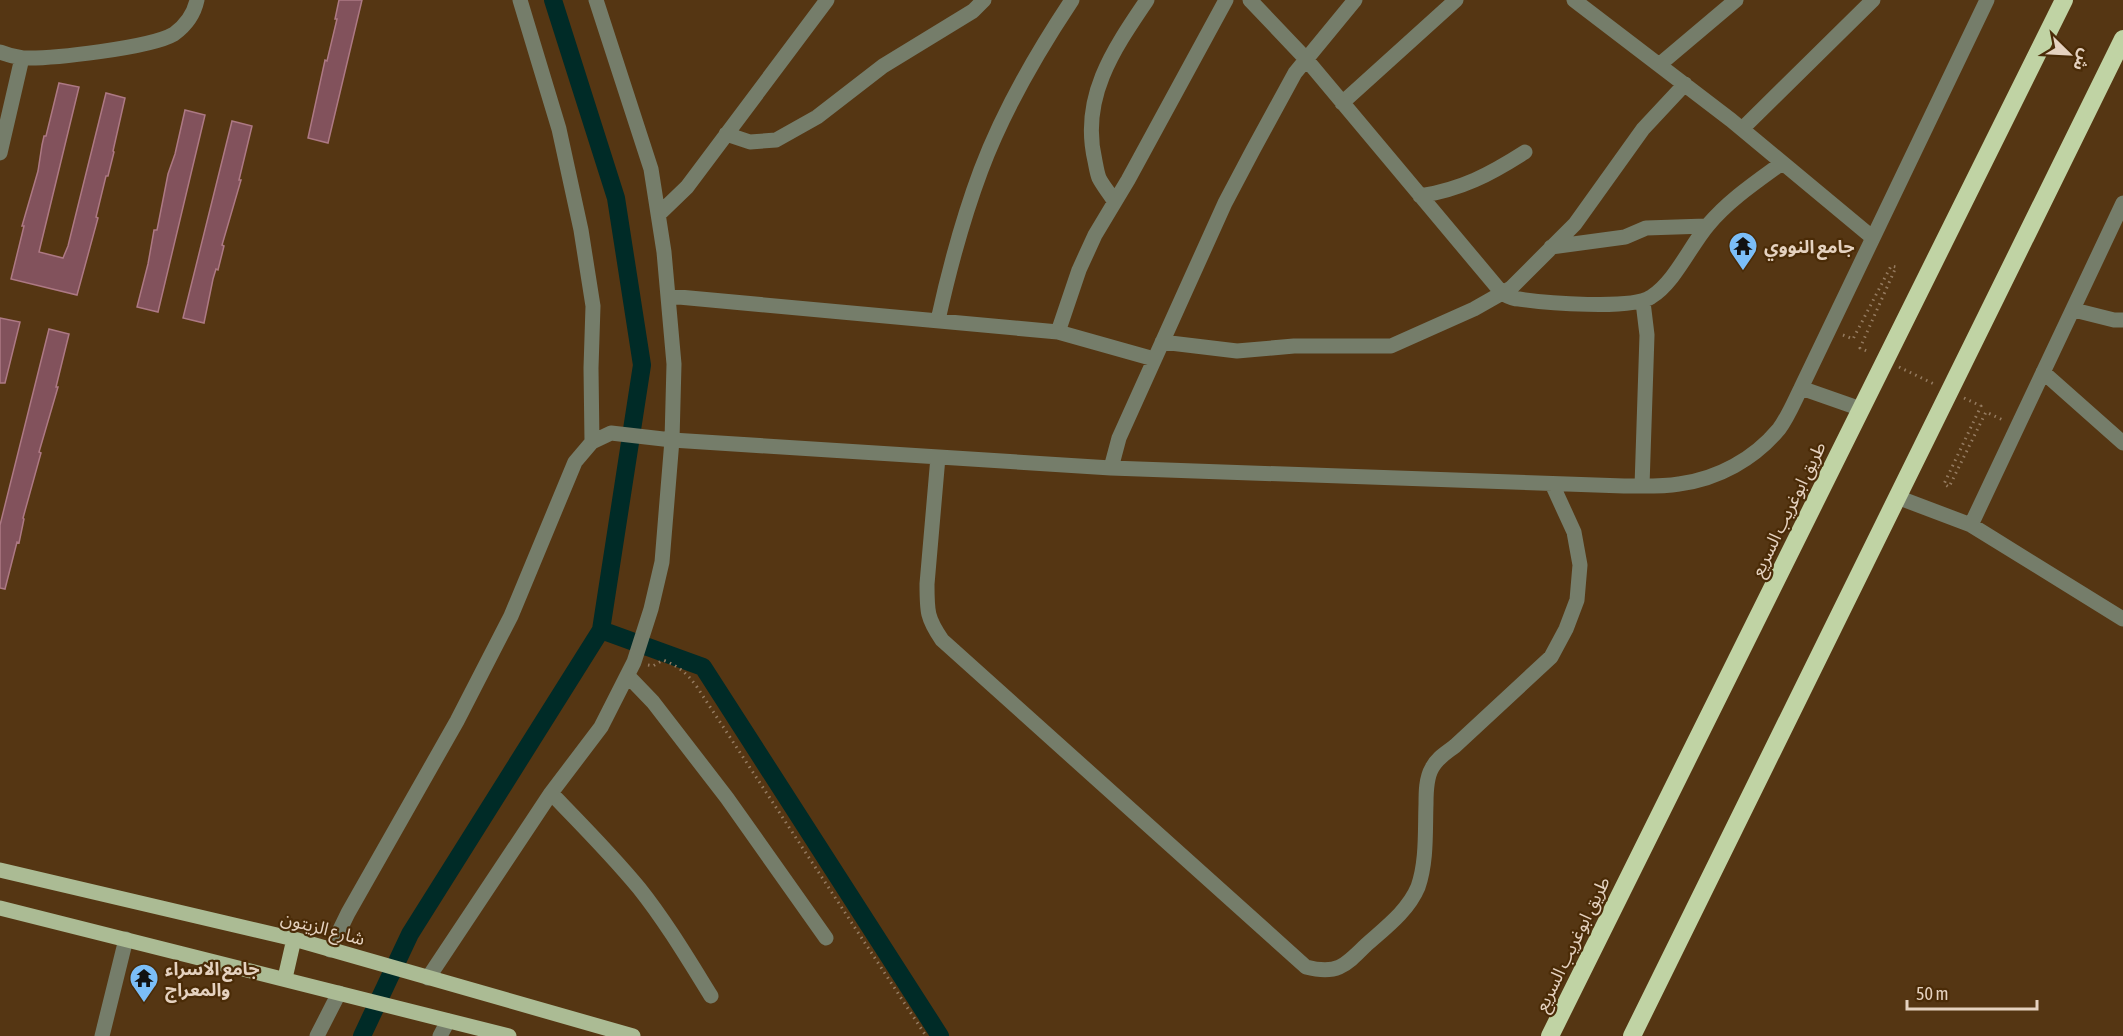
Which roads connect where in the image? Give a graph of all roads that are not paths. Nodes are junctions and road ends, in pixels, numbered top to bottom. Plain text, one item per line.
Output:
1 (197, 0) edge
2 (520, 0) edge
3 (596, 0) edge
4 (827, 0) edge
5 (984, 0) edge
6 (1072, 0) edge
7 (1147, 0) edge
8 (1226, 0) edge
9 (1250, 0) edge
10 (1355, 0) edge
11 (1456, 0) edge
12 (1574, 0) edge
13 (1736, 0) edge
14 (1873, 0) edge
15 (1987, 0) edge
16 (2064, 0) edge
17 (2123, 39) edge
18 (0, 52) edge
19 (22, 58) junction
20 (1306, 60) junction
21 (1659, 65) junction
22 (1685, 84) junction
23 (1342, 103) junction
24 (1742, 129) junction
25 (726, 134) junction
26 (1525, 152) dead end
27 (0, 153) edge
28 (1782, 163) junction
29 (1420, 196) junction
30 (1114, 201) junction
31 (2123, 203) edge
32 (659, 214) junction
33 (1706, 226) junction
34 (1873, 238) junction
35 (1551, 247) junction
36 (1502, 293) junction
37 (668, 296) junction
38 (1643, 302) junction
39 (2074, 310) junction
40 (938, 320) junction
41 (2123, 320) edge
42 (1058, 332) junction
43 (1162, 342) junction
44 (1154, 359) junction
45 (2043, 372) junction
46 (1801, 388) junction
47 (1861, 409) junction
48 (672, 440) junction
49 (592, 442) junction
50 (2123, 443) edge
51 (938, 458) junction
52 (1112, 468) junction
53 (1552, 484) junction
54 (1642, 486) junction
55 (1898, 497) junction
56 (1971, 525) junction
57 (2123, 619) edge
58 (634, 662) junction
59 (551, 793) junction
60 (0, 870) edge
61 (0, 908) edge
62 (826, 938) dead end
63 (126, 939) junction
64 (294, 939) junction
65 (330, 950) junction
66 (421, 976) junction
67 (285, 978) junction
68 (339, 993) junction
69 (711, 996) dead end
70 (448, 1021) junction
71 (102, 1036) edge
72 (317, 1036) edge
73 (440, 1036) edge
74 (509, 1036) edge
75 (633, 1036) edge
76 (1550, 1036) edge
77 (1632, 1036) edge

1 - 19 street
2 - 49 street
3 - 32 street
4 - 25 street
5 - 25 street
6 - 40 street
7 - 30 street
8 - 30 street
9 - 20 street
10 - 20 street
11 - 23 street
12 - 21 street
13 - 21 street
14 - 24 street
15 - 34 street
16 - 47 highway, طريق ابوغريب السريع
17 - 55 highway
18 - 19 street
19 - 27 street
20 - 23 street
20 - 43 street
21 - 22 street
22 - 24 street
22 - 35 street
23 - 29 street
24 - 28 street
25 - 32 street
26 - 29 street
28 - 33 street
28 - 34 street
29 - 36 street
30 - 42 street
31 - 39 street
32 - 37 street
33 - 35 street
33 - 38 street
34 - 46 street
35 - 36 street
36 - 38 street
36 - 43 street
37 - 40 street
37 - 48 street
38 - 54 street
39 - 41 street
39 - 45 street
40 - 42 street
42 - 44 street
43 - 44 street
44 - 52 street
45 - 50 street
45 - 56 street
46 - 47 street
46 - 54 street
47 - 76 highway, طريق ابوغريب السريع
48 - 49 street
48 - 51 street
48 - 58 street
49 - 65 street
51 - 52 street
51 - 53 street
52 - 53 street
53 - 54 street
55 - 56 street
55 - 77 highway
56 - 57 street
58 - 59 street
58 - 62 street
59 - 66 street
59 - 69 street
60 - 64 main road, شارع الزيتون
61 - 63 main road
63 - 67 main road
63 - 71 street
64 - 65 main road, شارع الزيتون
64 - 67 main road
65 - 66 main road, شارع الزيتون
66 - 75 main road, شارع الزيتون
67 - 68 main road
68 - 70 main road
68 - 72 street
70 - 73 street
70 - 74 main road

